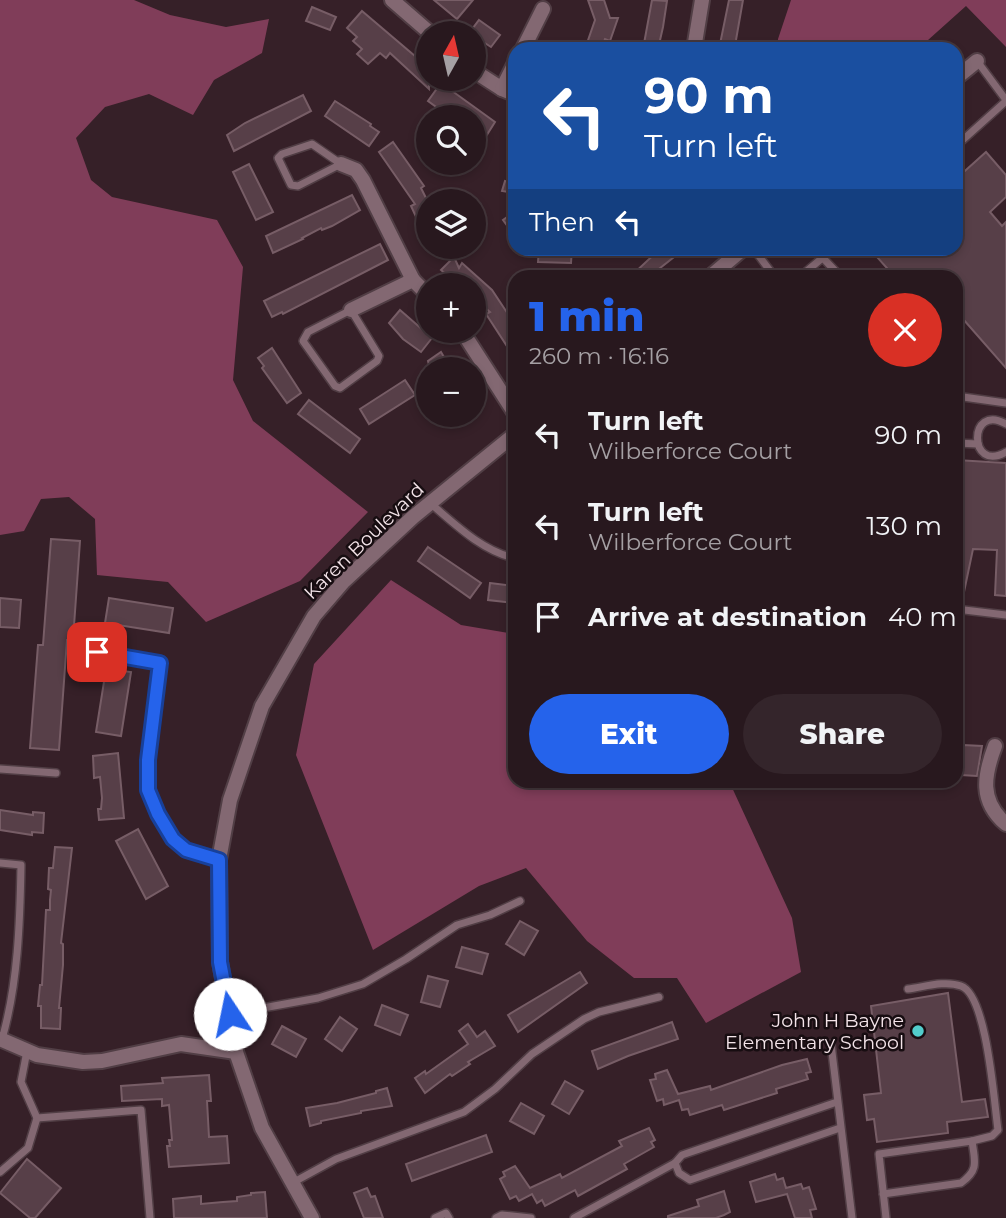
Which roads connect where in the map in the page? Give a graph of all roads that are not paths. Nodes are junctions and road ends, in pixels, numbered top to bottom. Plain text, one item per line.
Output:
1 (392, 0) edge
2 (702, 0) edge
3 (543, 9) dead end
4 (416, 21) edge
5 (526, 42) edge
6 (695, 42) edge
7 (977, 61) joint
8 (963, 73) edge
9 (486, 78) edge
10 (508, 92) edge
11 (1006, 101) edge
12 (963, 140) edge
13 (341, 164) junction
14 (735, 256) edge
15 (824, 258) joint
16 (718, 270) edge
17 (809, 270) edge
18 (835, 270) edge
19 (413, 280) junction
20 (416, 283) edge
21 (351, 310) junction
22 (470, 343) edge
23 (963, 397) edge
24 (508, 403) edge
25 (1006, 403) edge
26 (1006, 424) edge
27 (508, 440) edge
28 (963, 443) edge
29 (978, 444) junction
30 (1006, 452) edge
31 (430, 503) junction
32 (508, 557) edge
33 (963, 610) edge
34 (1006, 615) edge
35 (97, 652) dead end
36 (995, 746) dead end
37 (0, 769) edge
38 (57, 773) dead end
39 (1006, 824) edge
40 (219, 860) junction
41 (0, 863) edge
42 (520, 901) dead end
43 (908, 989) dead end
44 (659, 997) dead end
45 (230, 1014) junction
46 (1, 1039) edge
47 (831, 1044) dead end
48 (27, 1051) junction
49 (236, 1052) junction
50 (837, 1102) junction
51 (37, 1118) junction
52 (840, 1128) junction
53 (972, 1142) junction
54 (676, 1163) junction
55 (0, 1172) edge
56 (294, 1182) junction
57 (883, 1194) junction
58 (150, 1218) edge
59 (312, 1218) edge
60 (435, 1218) edge
61 (449, 1218) edge
62 (496, 1218) edge
63 (531, 1218) edge
64 (574, 1218) edge
65 (852, 1218) edge
66 (886, 1218) edge

1 - 4 street
2 - 6 street
3 - 5 street
7 - 8 street
7 - 11 lane
9 - 10 street
11 - 12 lane
13 - 13 lane
13 - 19 street
14 - 16 street
15 - 17 lane
15 - 18 lane
19 - 20 street
19 - 21 street
21 - 21 lane
22 - 24 street
23 - 25 lane
26 - 29 lane
27 - 31 street, Karen Boulevard
28 - 29 lane
29 - 30 lane
31 - 32 lane
31 - 40 street, Karen Boulevard
33 - 34 lane
35 - 40 lane
36 - 39 street
37 - 38 lane
40 - 45 street, Karen Boulevard
41 - 46 lane
42 - 45 lane
43 - 53 lane
44 - 56 lane
45 - 49 street, Karen Boulevard
46 - 48 street
47 - 50 lane
48 - 49 street
48 - 51 lane
49 - 56 street, Karen Boulevard
50 - 52 lane
50 - 54 lane
51 - 55 lane
51 - 58 lane
52 - 54 lane
52 - 65 lane
53 - 57 lane
53 - 57 lane
54 - 64 lane
56 - 59 street, Karen Boulevard
57 - 66 lane
60 - 61 lane
62 - 63 lane

